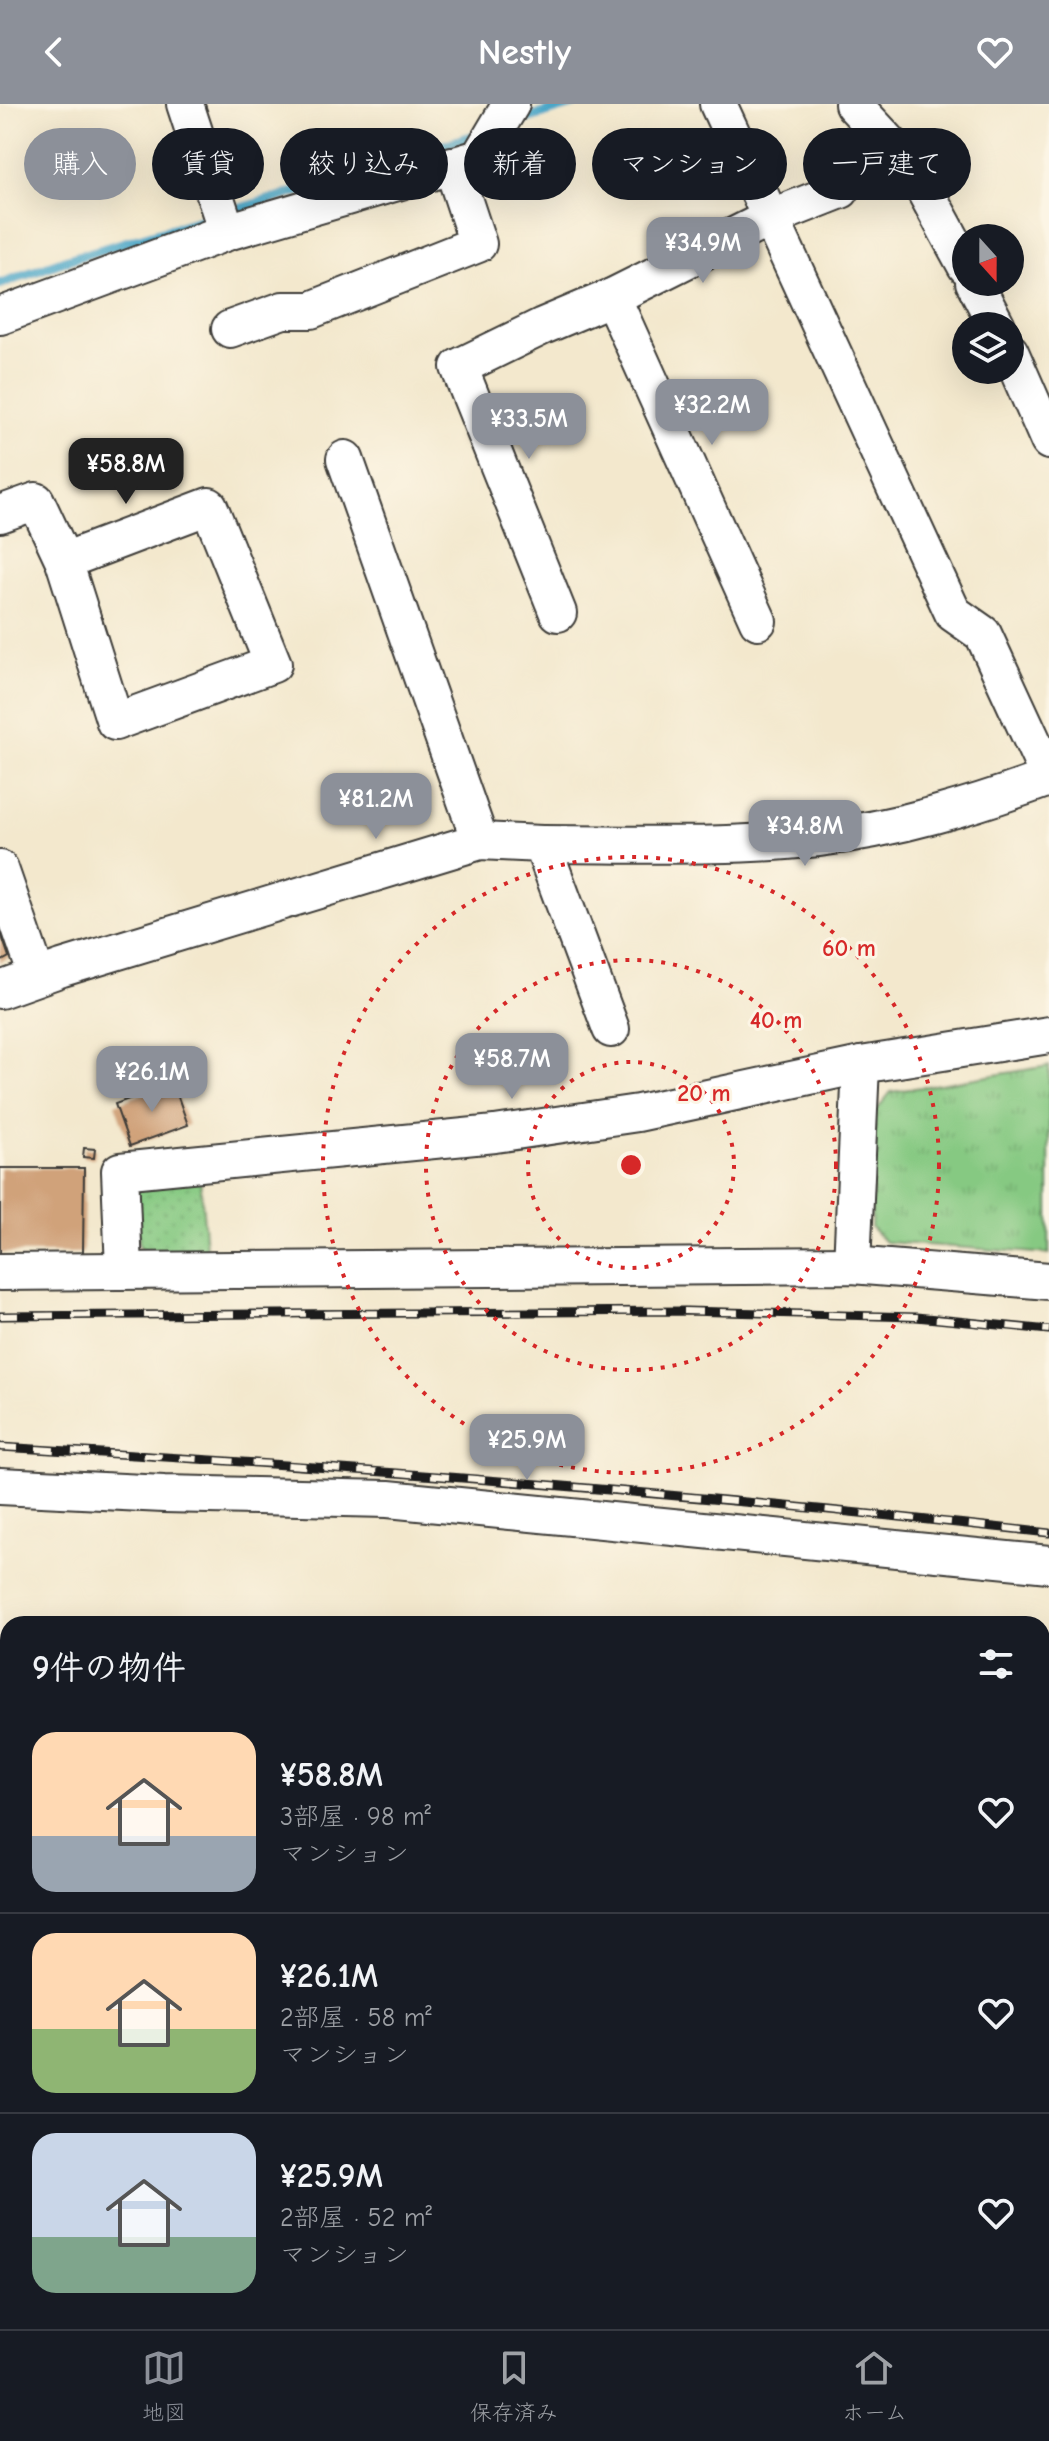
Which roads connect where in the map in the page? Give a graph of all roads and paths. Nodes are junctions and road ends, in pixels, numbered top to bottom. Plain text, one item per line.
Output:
1 (185, 104) edge
2 (511, 104) edge
3 (718, 104) edge
4 (853, 104) edge
5 (452, 165) junction
6 (816, 200) edge
7 (770, 218) junction
8 (227, 232) junction
9 (952, 240) edge
10 (612, 297) junction
11 (2, 307) edge
12 (230, 329) dead end
13 (1024, 384) edge
14 (1049, 441) edge
15 (345, 459) dead end
16 (0, 514) edge
17 (64, 561) junction
18 (558, 613) dead end
19 (758, 621) dead end
20 (1049, 778) edge
21 (480, 841) junction
22 (542, 844) junction
23 (0, 869) edge
24 (37, 976) junction
25 (0, 990) edge
26 (611, 1029) dead end
27 (1049, 1035) edge
28 (861, 1065) junction
29 (852, 1265) junction
30 (124, 1270) junction
31 (0, 1272) edge
32 (1049, 1281) edge
33 (0, 1486) edge
34 (1049, 1564) edge

1 - 8 street
2 - 5 street
3 - 7 street
4 - 9 street
5 - 8 street
5 - 12 street
6 - 7 street
7 - 10 street
7 - 20 street
8 - 11 street
10 - 18 street
10 - 19 street
13 - 14 street
15 - 21 street
16 - 17 street
17 - 17 street
20 - 22 street
21 - 22 street
21 - 24 street
22 - 26 street
23 - 24 street
24 - 25 street
27 - 28 street
28 - 29 street
28 - 30 street
29 - 30 street
29 - 32 street
30 - 31 street
33 - 34 street

